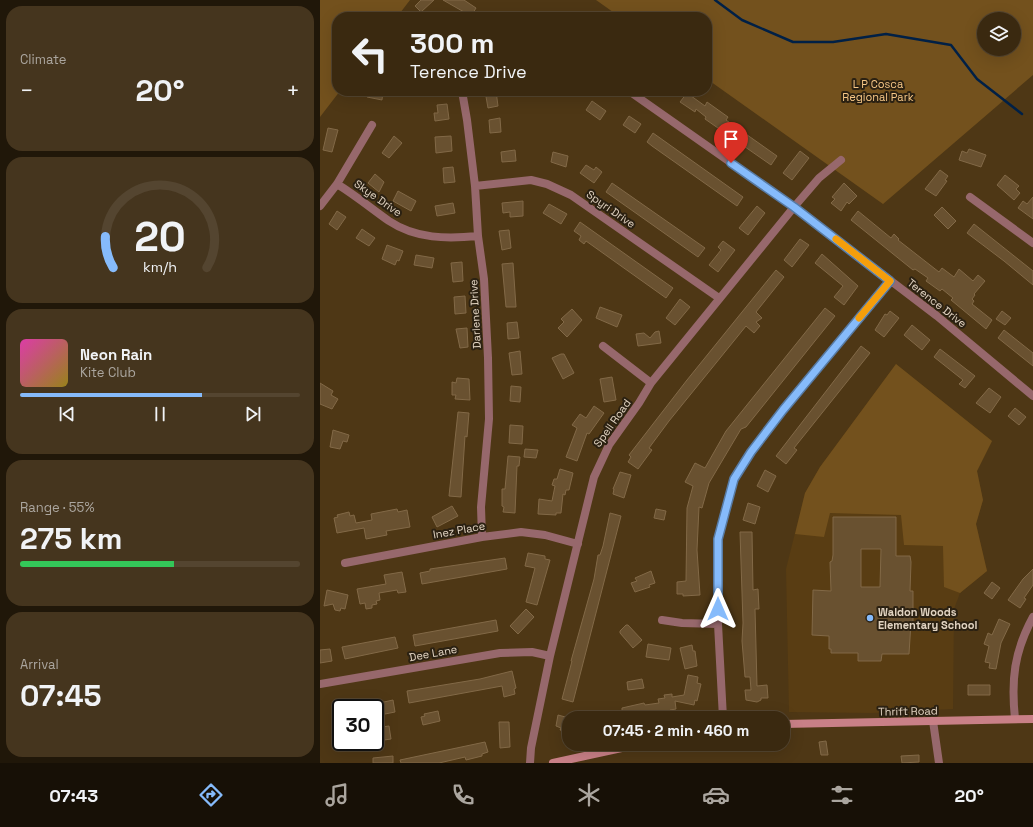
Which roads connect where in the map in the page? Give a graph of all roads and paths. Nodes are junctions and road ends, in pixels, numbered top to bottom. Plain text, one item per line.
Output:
1 (463, 96) edge
2 (636, 96) edge
3 (372, 125) dead end
4 (841, 160) dead end
5 (337, 184) junction
6 (475, 186) junction
7 (970, 197) dead end
8 (320, 206) edge
9 (794, 207) junction
10 (478, 236) junction
11 (1033, 243) edge
12 (890, 281) junction
13 (719, 298) junction
14 (603, 346) dead end
15 (652, 383) junction
16 (1033, 396) edge
17 (482, 537) junction
18 (578, 544) junction
19 (345, 563) dead end
20 (1033, 617) edge
21 (662, 620) dead end
22 (718, 624) junction
23 (550, 656) junction
24 (320, 684) edge
25 (723, 711) edge
26 (1015, 719) junction
27 (1033, 719) edge
28 (933, 721) junction
29 (790, 724) edge
30 (608, 751) edge
31 (530, 763) edge
32 (553, 763) edge
33 (939, 763) edge

1 - 6 street, Darlene Drive
2 - 9 street, Terence Drive
3 - 5 street
4 - 9 street, Spell Road
5 - 8 street
5 - 10 street, Skye Drive
6 - 10 street, Darlene Drive
6 - 13 street, Spyri Drive
7 - 11 street
9 - 12 street, Terence Drive
9 - 13 street, Spell Road
10 - 17 street, Darlene Drive
12 - 16 street, Terence Drive
12 - 22 street
13 - 15 street, Spell Road
14 - 15 street
15 - 18 street, Spell Road
17 - 18 street, Inez Place
17 - 19 street, Inez Place
18 - 23 street, Spell Road
20 - 26 street
21 - 22 street
22 - 25 street
23 - 24 street, Dee Lane
23 - 31 street, Spell Road
26 - 27 street, Thrift Road
26 - 28 street, Thrift Road
28 - 29 street, Thrift Road
28 - 33 street
30 - 32 street

